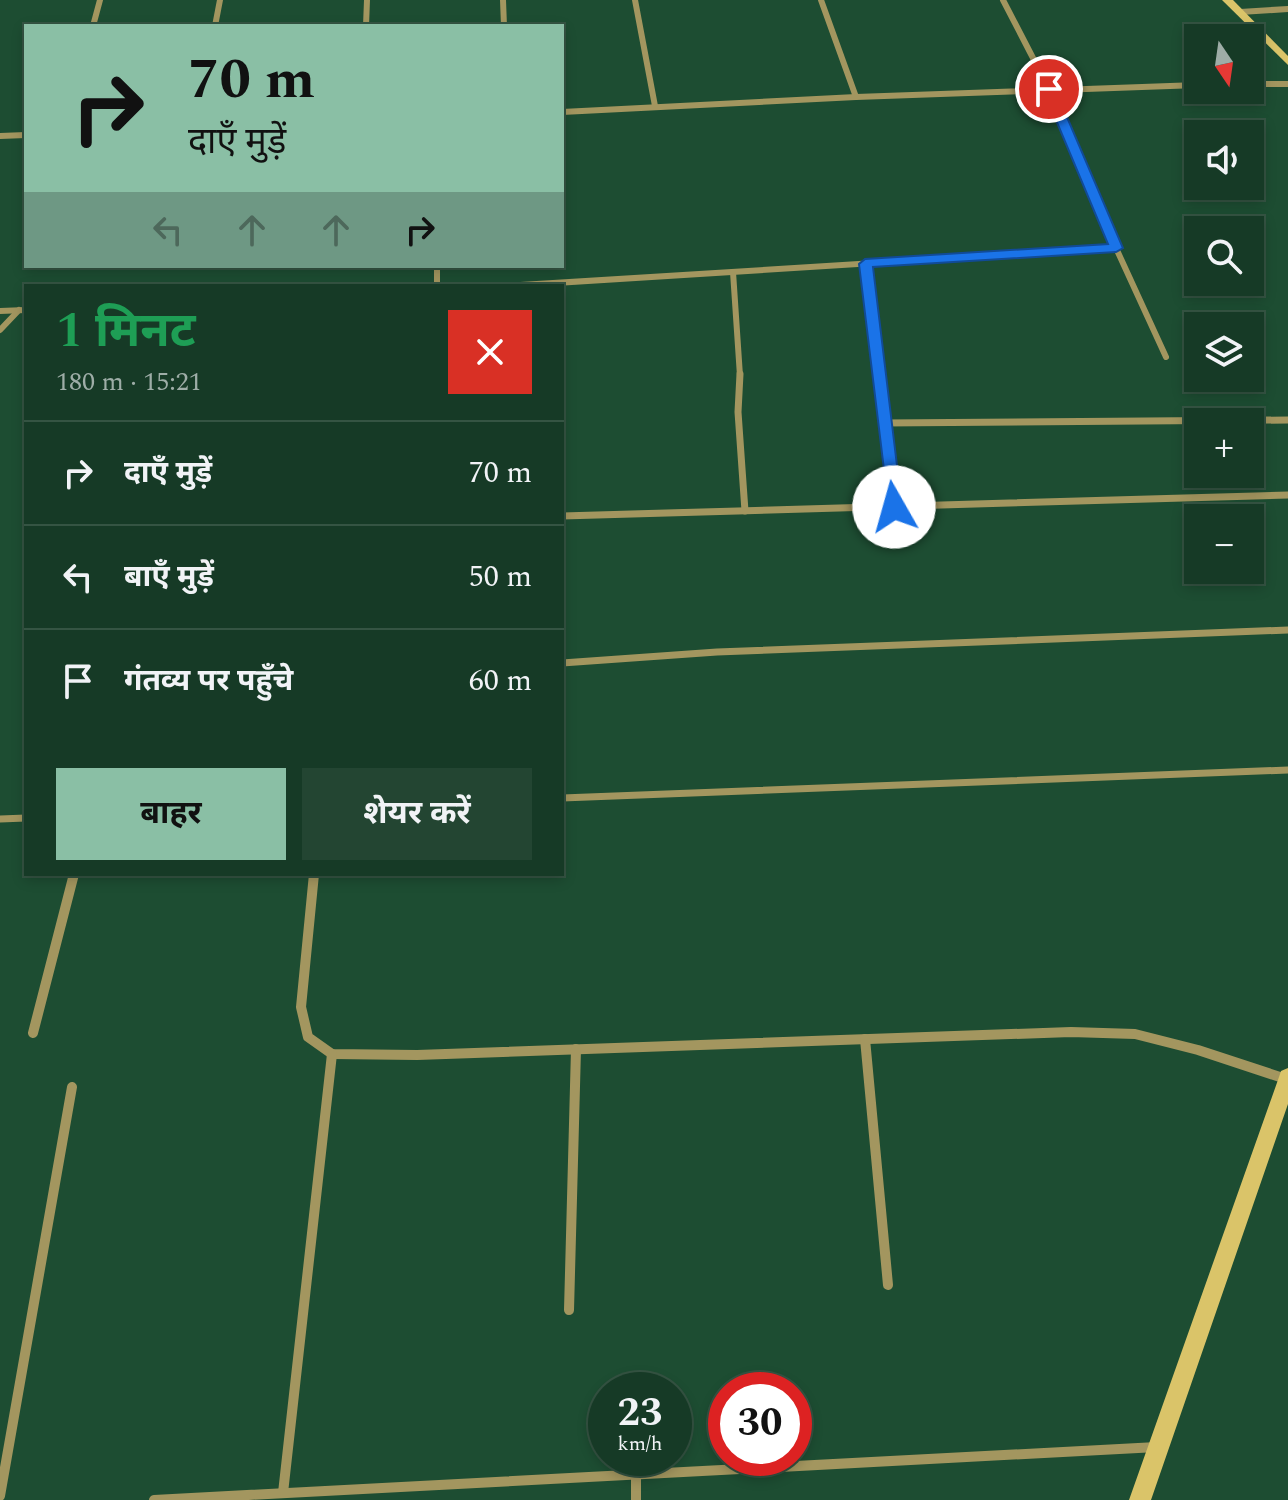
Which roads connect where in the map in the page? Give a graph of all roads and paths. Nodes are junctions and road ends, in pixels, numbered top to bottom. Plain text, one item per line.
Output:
1 (100, 0) edge
2 (220, 0) edge
3 (367, 0) edge
4 (503, 0) edge
5 (635, 0) edge
6 (821, 0) edge
7 (1003, 0) edge
8 (1227, 0) edge
9 (1288, 9) edge
10 (1240, 12) junction
11 (94, 24) edge
12 (215, 24) edge
13 (366, 24) edge
14 (504, 24) edge
15 (1288, 62) edge
16 (1264, 84) edge
17 (1288, 84) edge
18 (1184, 85) edge
19 (1049, 89) junction
20 (856, 97) junction
21 (655, 106) junction
22 (564, 112) edge
23 (24, 135) edge
24 (0, 136) edge
25 (1116, 248) junction
26 (865, 264) junction
27 (733, 272) junction
28 (538, 284) edge
29 (22, 310) edge
30 (0, 311) edge
31 (0, 330) edge
32 (1166, 357) dead end
33 (1288, 420) edge
34 (884, 423) junction
35 (1288, 495) edge
36 (894, 507) junction
37 (745, 511) junction
38 (564, 516) edge
39 (1288, 630) edge
40 (564, 663) edge
41 (1288, 770) edge
42 (564, 798) edge
43 (24, 818) edge
44 (0, 819) edge
45 (73, 876) edge
46 (314, 876) edge
47 (33, 1033) dead end
48 (865, 1039) junction
49 (576, 1049) junction
50 (332, 1054) junction
51 (1288, 1078) edge
52 (72, 1087) dead end
53 (888, 1285) dead end
54 (569, 1310) dead end
55 (1158, 1447) junction
56 (692, 1472) edge
57 (616, 1476) edge
58 (636, 1476) edge
59 (283, 1493) junction
60 (0, 1496) edge
61 (247, 1498) edge
62 (154, 1500) edge
63 (636, 1500) edge
64 (1140, 1500) edge

1 - 11 street
2 - 12 street
3 - 13 street
4 - 14 street
5 - 21 street
6 - 20 street
7 - 19 street
8 - 10 street
9 - 10 street
10 - 15 street
16 - 17 street
18 - 19 street
19 - 20 street
19 - 25 street
20 - 21 street
21 - 22 street
23 - 24 street
25 - 26 street
25 - 32 street
26 - 27 street
26 - 34 street
27 - 28 street
27 - 37 street
29 - 30 street
29 - 31 street
33 - 34 street
34 - 36 street
35 - 36 street
36 - 37 street
37 - 38 street
39 - 40 street
41 - 42 street
43 - 44 street
45 - 47 street
46 - 50 street
48 - 49 street
48 - 51 street
48 - 53 street
49 - 50 street
49 - 54 street
50 - 59 street
51 - 55 street
52 - 60 street
55 - 56 street
55 - 64 street
57 - 59 street
58 - 63 street
59 - 61 street
61 - 62 street

